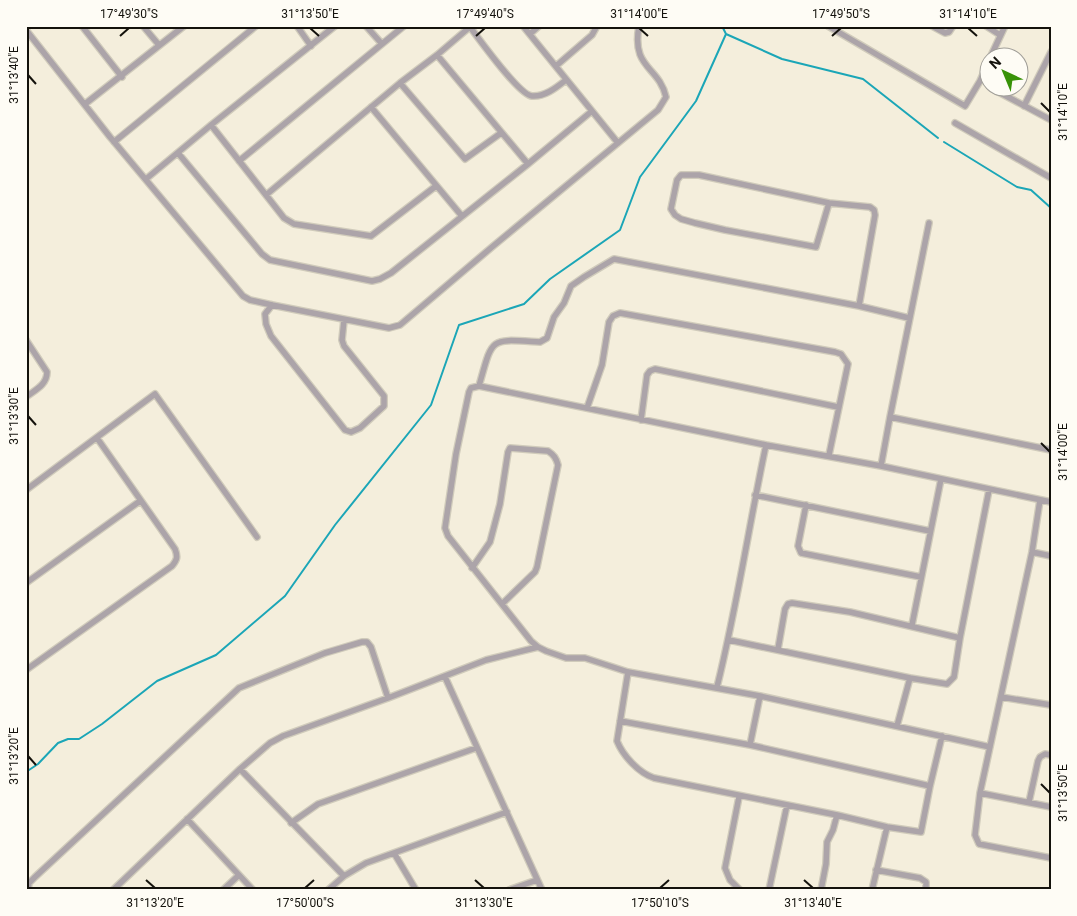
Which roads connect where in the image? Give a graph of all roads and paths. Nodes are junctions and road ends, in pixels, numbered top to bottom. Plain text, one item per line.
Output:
1 (82, 26) edge
2 (143, 26) edge
3 (184, 26) edge
4 (256, 26) edge
5 (297, 26) edge
6 (335, 26) edge
7 (366, 26) edge
8 (404, 26) edge
9 (523, 26) edge
10 (539, 26) edge
11 (597, 26) edge
12 (639, 26) edge
13 (828, 26) edge
14 (932, 26) edge
15 (953, 26) edge
16 (986, 26) edge
17 (1005, 26) edge
18 (471, 27) edge
19 (26, 30) edge
20 (530, 34) junction
21 (1000, 35) junction
22 (382, 44) junction
23 (159, 45) junction
24 (311, 46) junction
25 (994, 48) edge
26 (1051, 52) edge
27 (437, 55) junction
28 (556, 66) junction
29 (122, 77) junction
30 (566, 80) junction
31 (980, 81) edge
32 (400, 83) junction
33 (1010, 98) edge
34 (85, 104) junction
35 (1024, 106) junction
36 (371, 107) junction
37 (592, 111) junction
38 (1051, 120) edge
39 (954, 123) dead end
40 (211, 125) junction
41 (501, 133) junction
42 (114, 142) junction
43 (618, 143) junction
44 (178, 153) junction
45 (239, 161) junction
46 (528, 164) junction
47 (1051, 178) edge
48 (146, 179) junction
49 (436, 186) junction
50 (266, 195) junction
51 (829, 203) junction
52 (461, 215) junction
53 (929, 222) dead end
54 (272, 305) junction
55 (859, 306) junction
56 (909, 318) junction
57 (344, 320) junction
58 (26, 340) edge
59 (479, 386) junction
60 (26, 397) edge
61 (838, 407) junction
62 (587, 408) junction
63 (890, 417) junction
64 (641, 420) junction
65 (97, 438) junction
66 (766, 445) junction
67 (1051, 450) edge
68 (829, 455) junction
69 (881, 466) junction
70 (941, 479) junction
71 (26, 490) edge
72 (989, 490) junction
73 (755, 495) junction
74 (1040, 500) junction
75 (140, 501) junction
76 (1051, 502) edge
77 (806, 505) junction
78 (930, 531) junction
79 (257, 537) dead end
80 (1032, 552) junction
81 (1051, 556) edge
82 (472, 568) junction
83 (921, 577) junction
84 (26, 583) edge
85 (503, 603) junction
86 (912, 625) junction
87 (960, 638) junction
88 (729, 640) junction
89 (538, 647) junction
90 (778, 650) junction
91 (26, 670) edge
92 (628, 672) junction
93 (445, 676) junction
94 (910, 678) junction
95 (717, 687) junction
96 (760, 696) junction
97 (1002, 697) junction
98 (388, 698) junction
99 (1051, 705) edge
100 (620, 721) junction
101 (897, 726) junction
102 (942, 736) junction
103 (750, 745) junction
104 (476, 748) junction
105 (990, 748) junction
106 (1051, 755) edge
107 (240, 769) junction
108 (930, 786) junction
109 (980, 793) junction
110 (739, 797) junction
111 (1028, 802) junction
112 (787, 805) junction
113 (1051, 807) edge
114 (507, 812) junction
115 (836, 815) junction
116 (187, 819) junction
117 (291, 822) junction
118 (888, 826) junction
119 (394, 853) junction
120 (1051, 858) edge
121 (876, 870) junction
122 (239, 875) junction
123 (344, 876) junction
124 (537, 880) junction
125 (28, 890) edge
126 (113, 890) edge
127 (223, 890) edge
128 (253, 890) edge
129 (328, 890) edge
130 (416, 890) edge
131 (509, 890) edge
132 (542, 890) edge
133 (740, 890) edge
134 (769, 890) edge
135 (821, 890) edge
136 (872, 890) edge
137 (926, 890) edge

1 - 29 street
2 - 23 street
3 - 23 street
4 - 42 street
5 - 24 street
6 - 24 street
7 - 22 street
8 - 22 street
9 - 20 street
10 - 20 street
11 - 28 street
12 - 43 street
13 - 31 street
14 - 15 street
16 - 21 street
17 - 21 street
18 - 27 street
18 - 30 street
19 - 34 street
20 - 28 street
21 - 25 street
22 - 45 street
23 - 29 street
24 - 40 street
26 - 35 street
27 - 32 street
27 - 41 street
28 - 30 street
29 - 34 street
30 - 37 street
32 - 36 street
32 - 41 street
33 - 35 street
34 - 42 street
35 - 38 street
36 - 49 street
36 - 50 street
37 - 43 street
37 - 46 street
39 - 47 street
40 - 44 street
40 - 45 street
41 - 46 street
42 - 48 street
43 - 57 street
44 - 48 street
44 - 52 street
45 - 50 street
46 - 52 street
48 - 54 street
49 - 50 street
49 - 52 street
51 - 51 street
51 - 55 street
53 - 56 street
54 - 57 street
54 - 57 street
55 - 56 street
55 - 59 street
56 - 63 street
58 - 60 street
59 - 62 street
59 - 82 street
61 - 62 street
61 - 64 street
61 - 68 street
62 - 64 street
63 - 67 street
63 - 69 street
64 - 66 street
65 - 71 street
65 - 75 street
65 - 79 street
66 - 68 street
66 - 73 street
68 - 69 street
69 - 70 street
70 - 72 street
70 - 78 street
72 - 74 street
72 - 87 street
73 - 77 street
73 - 88 street
74 - 76 street
74 - 80 street
75 - 84 street
75 - 91 street
77 - 78 street
77 - 83 street
78 - 83 street
80 - 81 street
80 - 97 street
82 - 85 street
82 - 85 street
83 - 86 street
85 - 89 street
86 - 87 street
86 - 90 street
87 - 94 street
88 - 90 street
88 - 95 street
89 - 92 street
89 - 93 street
90 - 94 street
92 - 95 street
92 - 100 street
93 - 98 street
93 - 104 street
94 - 101 street
95 - 96 street
96 - 101 street
96 - 103 street
97 - 99 street
97 - 105 street
98 - 107 street
98 - 125 street
100 - 103 street
100 - 110 street
101 - 102 street
102 - 105 street
102 - 108 street
103 - 108 street
104 - 114 street
104 - 117 street
105 - 109 street
106 - 111 street
107 - 116 street
107 - 117 street
108 - 118 street
109 - 111 street
109 - 120 street
110 - 112 street
110 - 133 street
111 - 113 street
112 - 115 street
112 - 134 street
114 - 119 street
114 - 124 street
115 - 118 street
115 - 135 street
116 - 122 street
116 - 126 street
117 - 123 street
118 - 121 street
119 - 123 street
119 - 130 street
121 - 136 street
121 - 137 street
122 - 127 street
122 - 128 street
123 - 129 street
124 - 131 street
124 - 132 street

